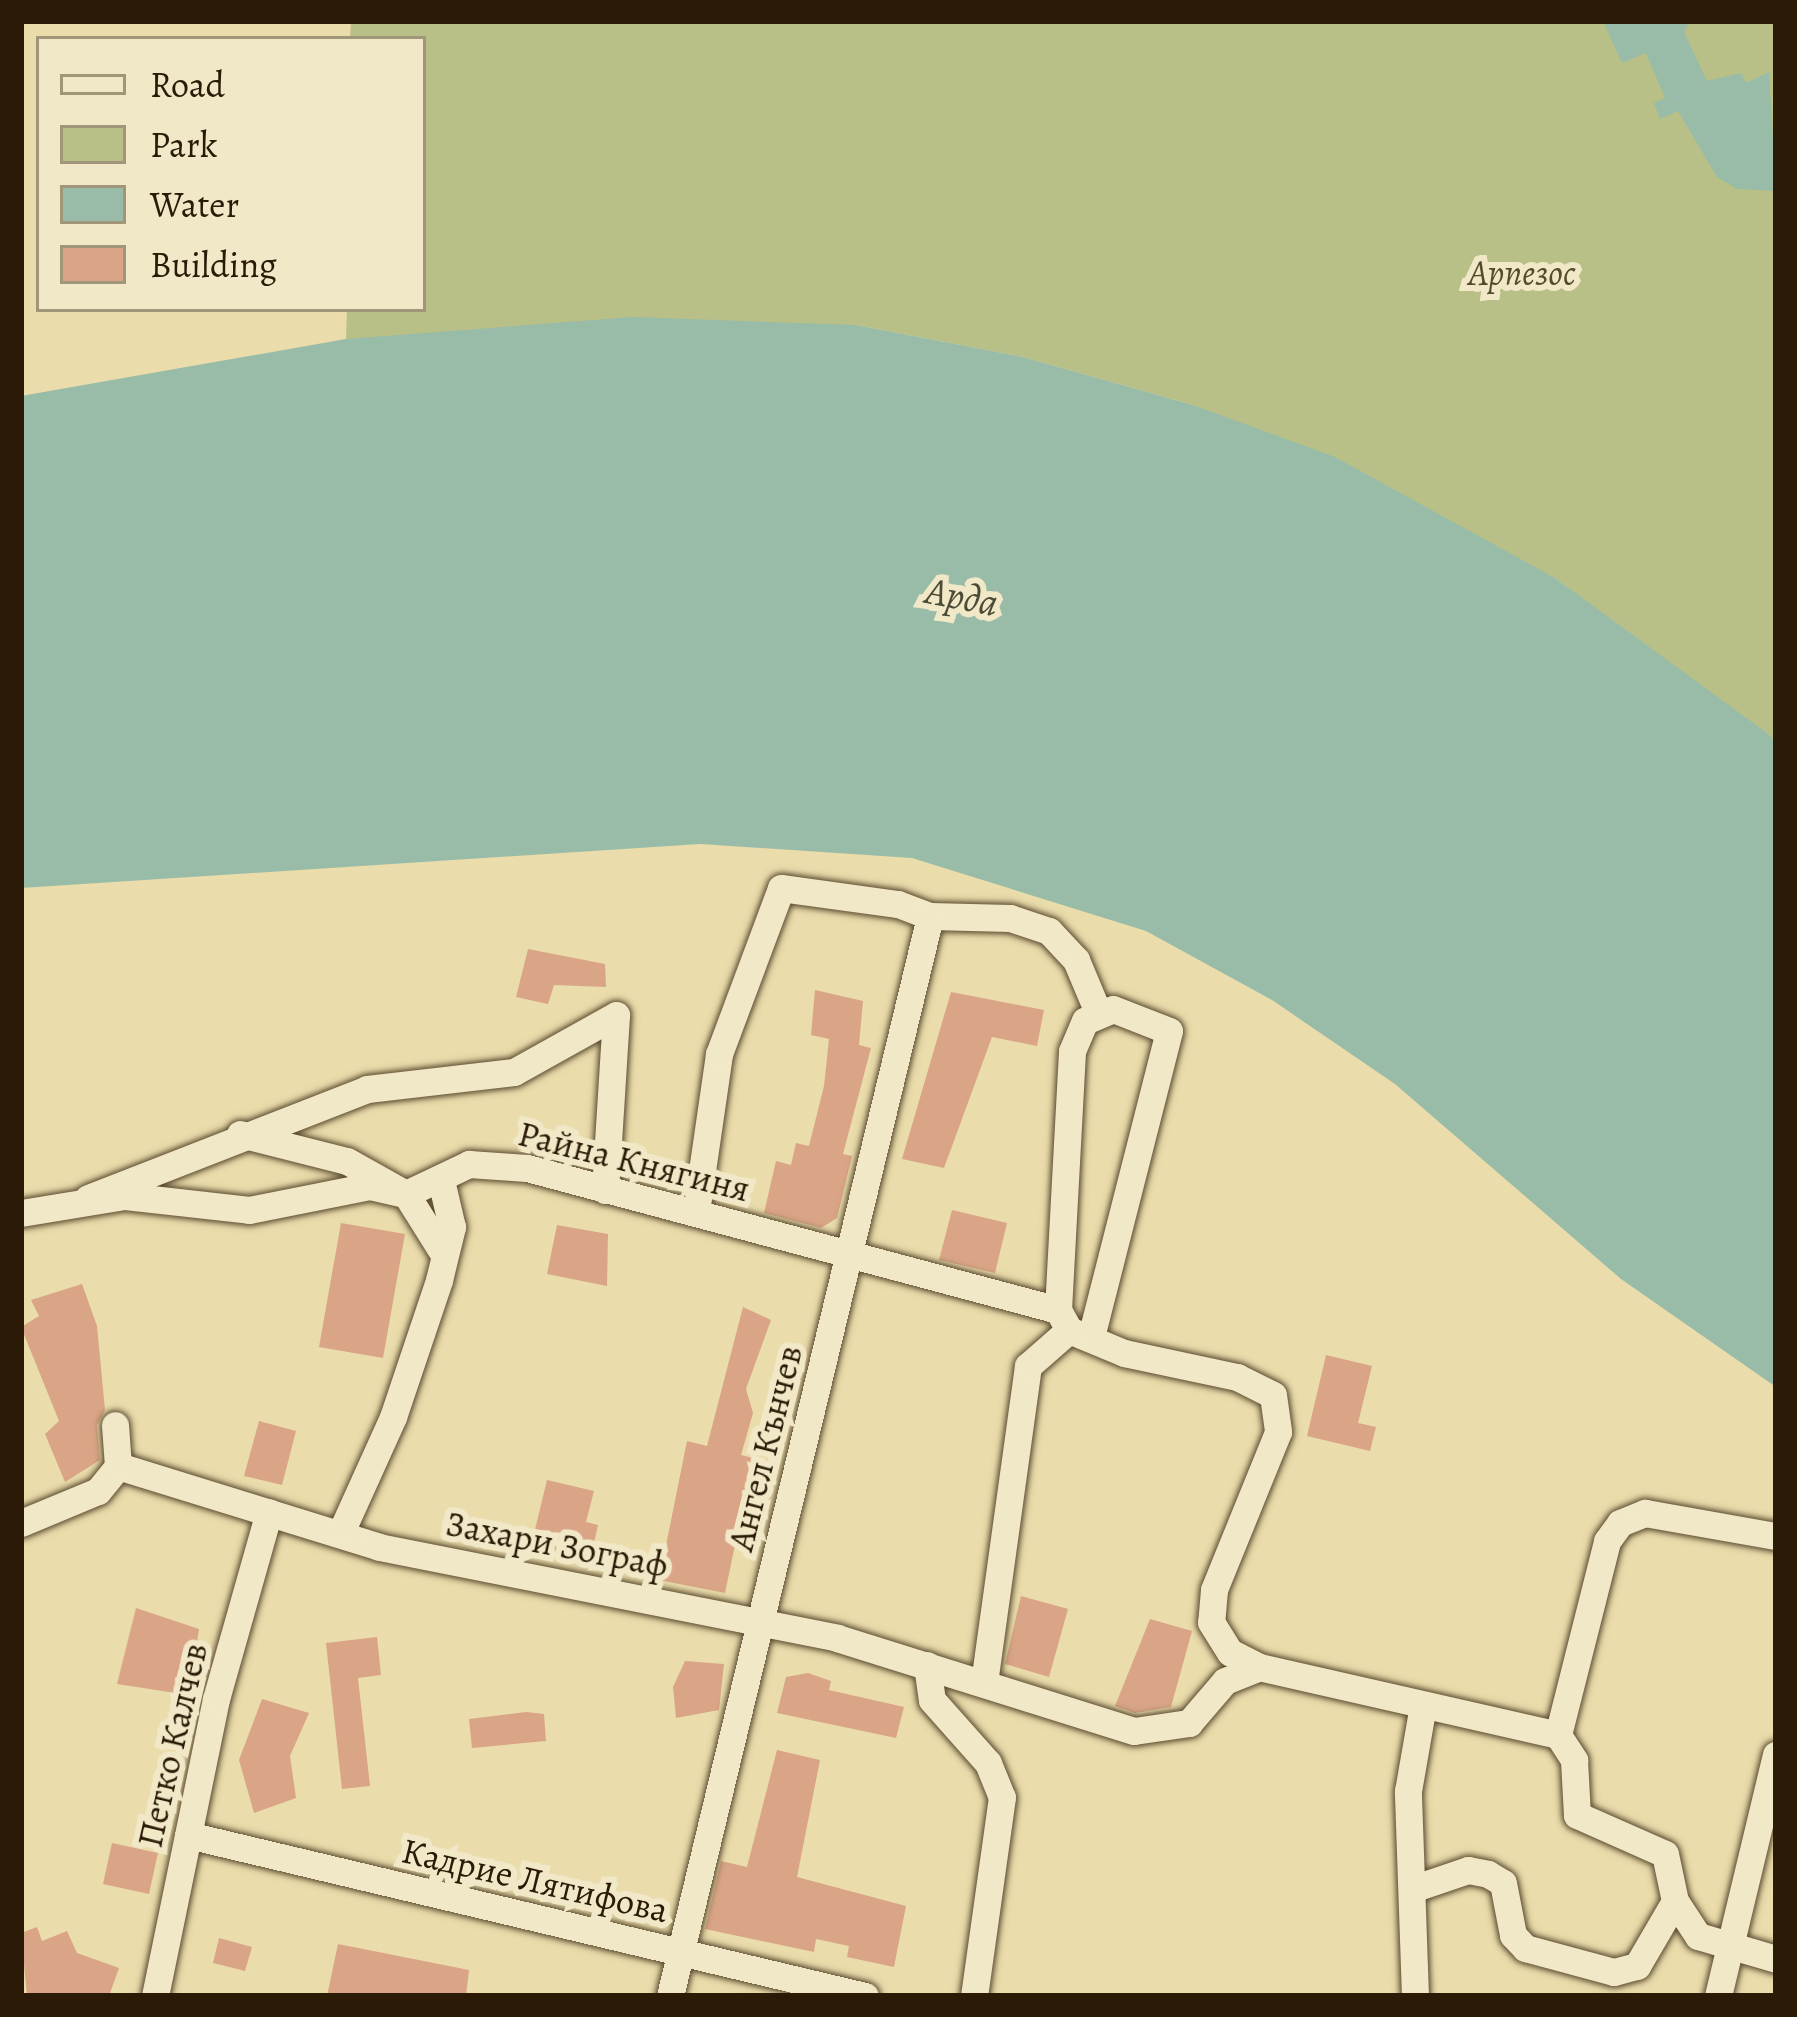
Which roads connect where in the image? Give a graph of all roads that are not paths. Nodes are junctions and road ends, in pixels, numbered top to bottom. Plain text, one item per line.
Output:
1 (930, 916) junction
2 (1097, 1010) junction
3 (240, 1134) junction
4 (441, 1180) junction
5 (605, 1190) junction
6 (406, 1194) junction
7 (88, 1198) junction
8 (696, 1212) junction
9 (21, 1213) edge
10 (443, 1253) junction
11 (849, 1254) junction
12 (1073, 1326) junction
13 (115, 1425) dead end
14 (118, 1466) junction
15 (269, 1512) junction
16 (21, 1523) edge
17 (342, 1530) junction
18 (1776, 1536) edge
19 (759, 1625) junction
20 (927, 1665) junction
21 (1259, 1667) junction
22 (985, 1683) junction
23 (1423, 1705) junction
24 (1558, 1735) junction
25 (1776, 1755) edge
26 (1770, 1800) edge
27 (188, 1834) junction
28 (1767, 1834) edge
29 (1415, 1888) junction
30 (1675, 1901) junction
31 (681, 1951) junction
32 (1729, 1951) junction
33 (1776, 1959) edge
34 (155, 1996) edge
35 (670, 1996) edge
36 (865, 1996) edge
37 (974, 1996) edge
38 (1415, 1996) edge
39 (1718, 1996) edge

1 - 2 street
1 - 8 street
1 - 11 street, Ангел Кънчев
2 - 12 street
2 - 12 street
3 - 5 street
3 - 6 street
3 - 7 street
4 - 5 street, Райна Княгиня
4 - 6 street, Райна Княгиня
4 - 10 street
5 - 8 street, Райна Княгиня
6 - 7 street, Райна Княгиня
6 - 10 street
7 - 9 street, Райна Княгиня
8 - 11 street, Райна Княгиня
10 - 17 street
11 - 12 street, Райна Княгиня
11 - 19 street, Ангел Кънчев
12 - 21 street, Райна Княгиня
12 - 22 street
13 - 14 street
14 - 15 street, Захари Зограф
14 - 16 street
15 - 17 street, Захари Зограф
15 - 27 street, Петко Калчев
17 - 19 street, Захари Зограф
18 - 24 street
19 - 20 street, Захари Зограф
19 - 31 street, Ангел Кънчев
20 - 22 street, Захари Зограф
20 - 37 street
21 - 22 street, Захари Зограф
21 - 23 street
23 - 24 street
23 - 29 street
24 - 30 street
25 - 26 street
26 - 28 street
27 - 31 street, Кадрие Лятифова
27 - 34 street, Петко Калчев
28 - 32 street
29 - 30 street
29 - 38 street
30 - 32 street
31 - 35 street, Ангел Кънчев
31 - 36 street, Кадрие Лятифова
32 - 33 street
32 - 39 street

